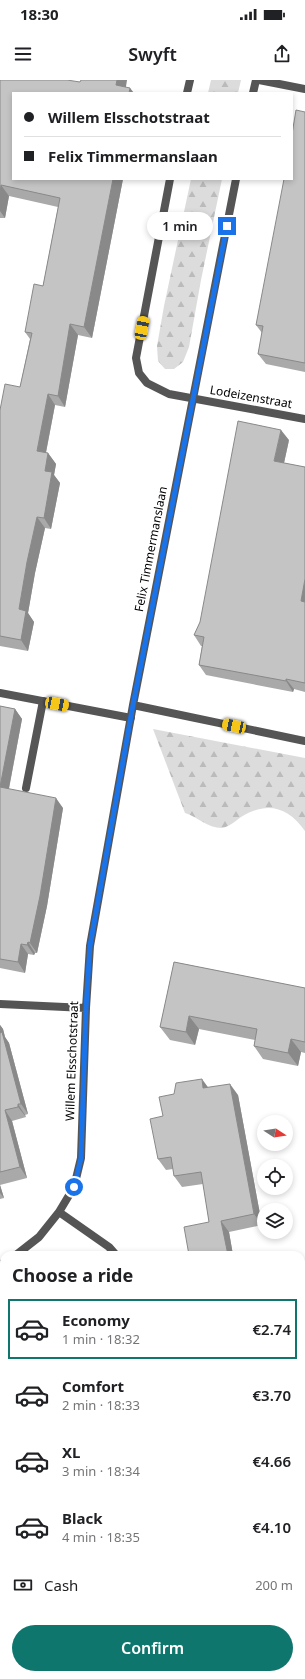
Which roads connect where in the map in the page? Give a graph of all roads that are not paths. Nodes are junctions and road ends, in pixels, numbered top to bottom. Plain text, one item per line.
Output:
1 (190, 80) edge
2 (257, 80) edge
3 (305, 89) edge
4 (187, 92) edge
5 (253, 92) edge
6 (170, 180) edge
7 (236, 180) edge
8 (193, 398) junction
9 (305, 419) edge
10 (0, 693) edge
11 (43, 701) junction
12 (133, 705) junction
13 (131, 718) junction
14 (305, 741) edge
15 (26, 788) dead end
16 (0, 1004) edge
17 (86, 1008) junction
18 (59, 1212) junction
19 (21, 1251) edge
20 (112, 1251) edge

1 - 4 street
2 - 3 street
2 - 5 street
6 - 8 street
7 - 8 street, Felix Timmermanslaan
8 - 9 street, Lodeizenstraat
8 - 12 street, Felix Timmermanslaan
10 - 11 street
11 - 13 street
11 - 15 street
12 - 13 street, Willem Elsschotstraat
12 - 14 street
13 - 17 street, Willem Elsschotstraat
16 - 17 street
17 - 18 street, Willem Elsschotstraat
18 - 19 street, Willem Elsschotstraat
18 - 20 street

